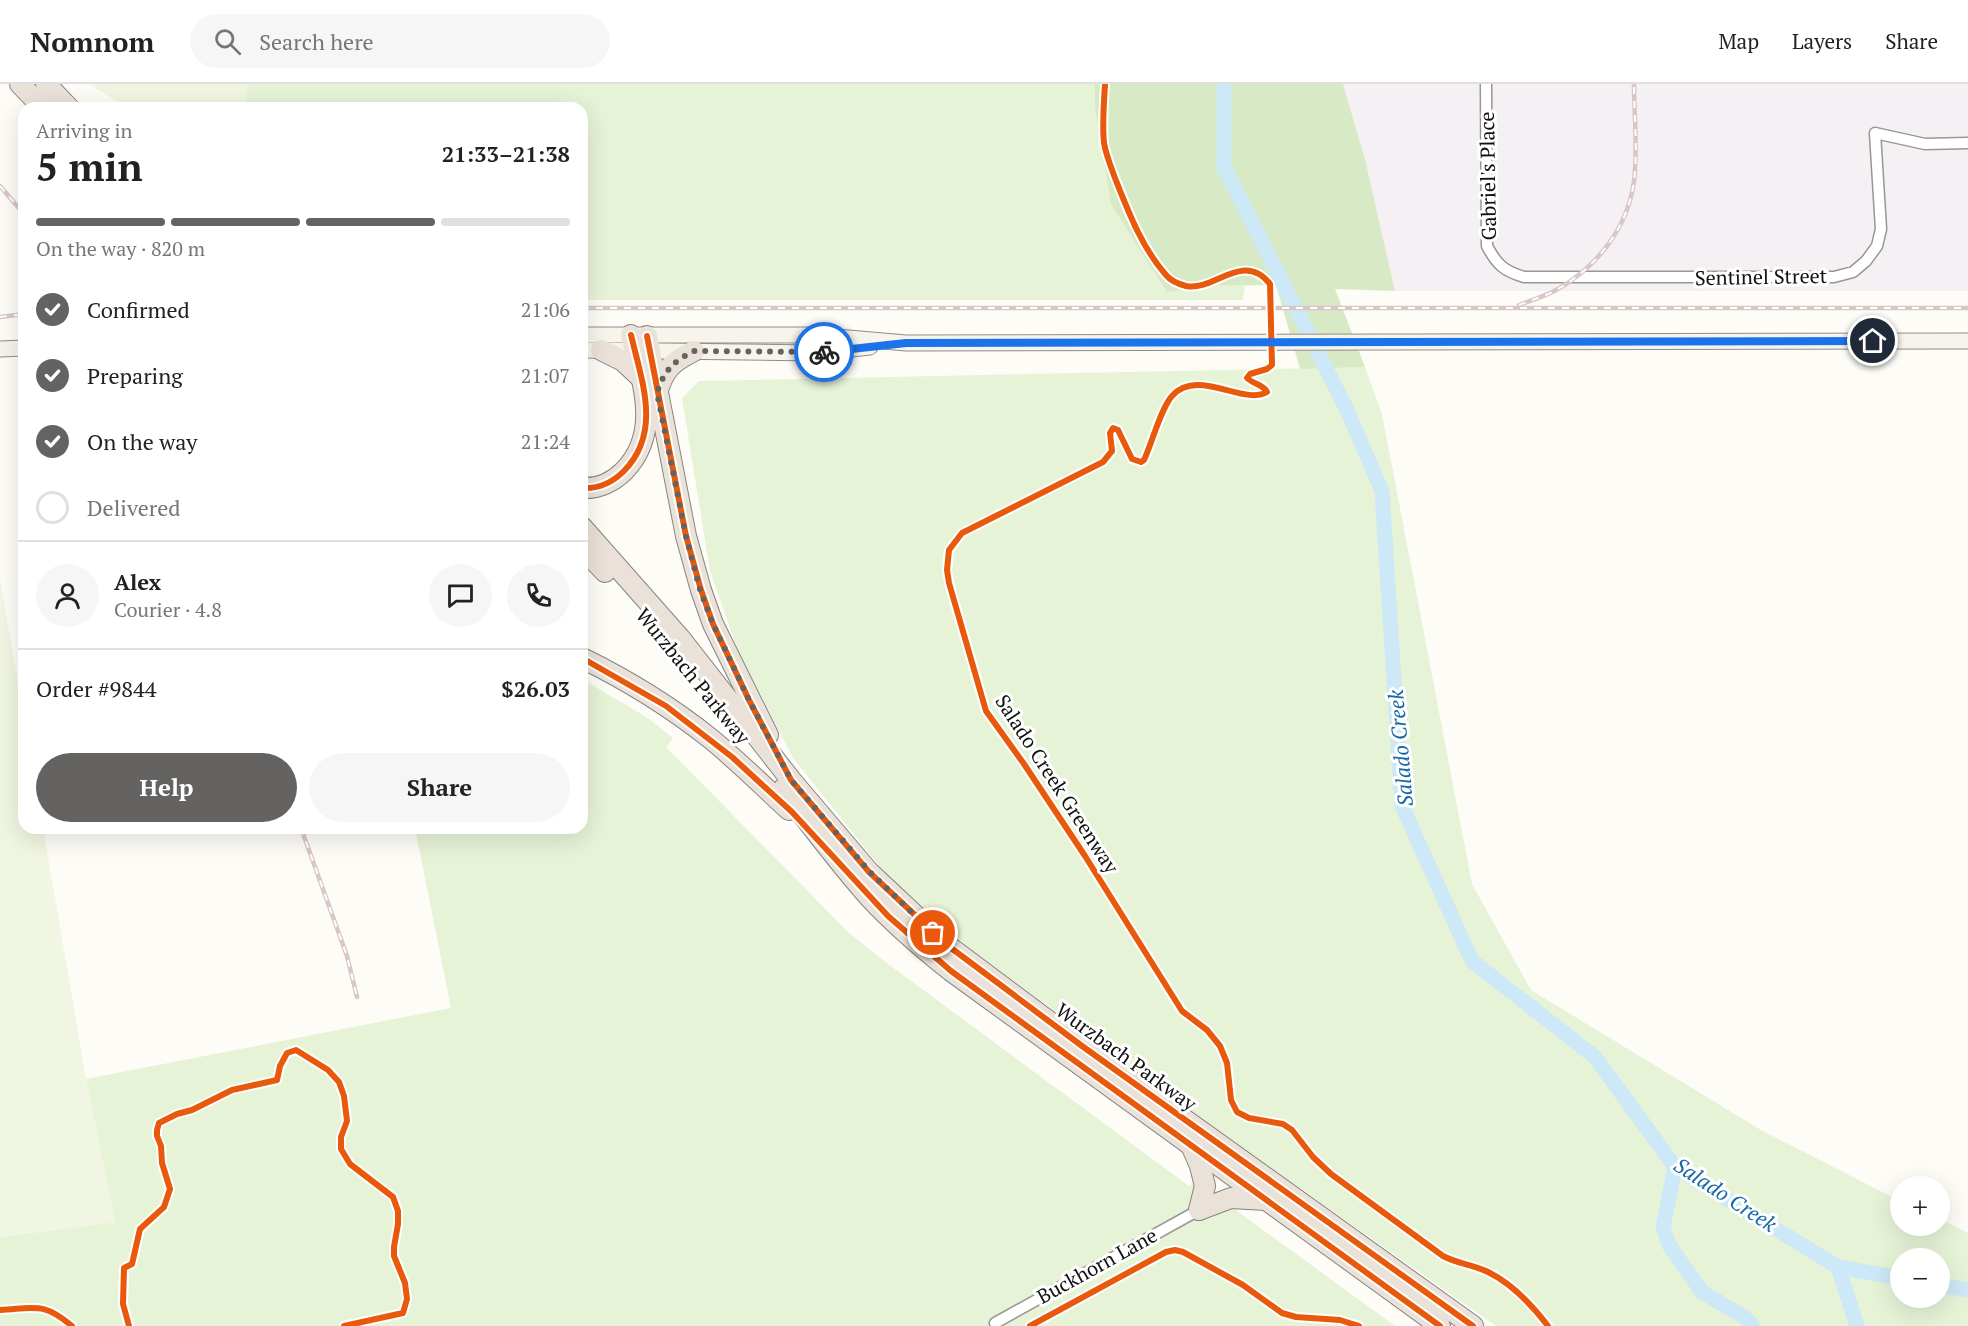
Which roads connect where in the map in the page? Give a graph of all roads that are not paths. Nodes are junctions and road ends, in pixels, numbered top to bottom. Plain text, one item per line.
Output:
1 (20, 84) edge
2 (46, 84) edge
3 (1486, 84) edge
4 (36, 102) edge
5 (63, 102) edge
6 (1968, 143) edge
7 (1500, 265) joint
8 (588, 336) edge
9 (1968, 341) edge
10 (640, 343) junction
11 (906, 343) junction
12 (18, 348) edge
13 (0, 349) edge
14 (591, 350) edge
15 (694, 351) junction
16 (640, 377) junction
17 (657, 393) junction
18 (588, 488) edge
19 (588, 534) edge
20 (588, 554) edge
21 (588, 661) edge
22 (791, 780) junction
23 (836, 858) junction
24 (1191, 1145) junction
25 (1267, 1200) junction
26 (1199, 1210) junction
27 (995, 1323) dead end
28 (1440, 1326) edge
29 (1473, 1326) edge

1 - 4 highway
2 - 5 highway
3 - 7 street, Gabriel's Place
6 - 7 street, Sentinel Street
8 - 10 main road
9 - 11 main road
10 - 11 main road
10 - 14 main road
10 - 15 main road
10 - 16 highway
10 - 17 highway
11 - 15 main road
12 - 13 main road
14 - 16 highway
15 - 17 highway
16 - 18 highway
17 - 22 highway
19 - 22 highway, Wurzbach Parkway
20 - 23 highway, Wurzbach Parkway
21 - 23 highway
22 - 29 highway, Wurzbach Parkway
23 - 24 highway, Wurzbach Parkway
24 - 25 highway, Wurzbach Parkway
24 - 26 highway
25 - 26 highway
25 - 28 highway, Wurzbach Parkway
26 - 27 street, Buckhorn Lane

